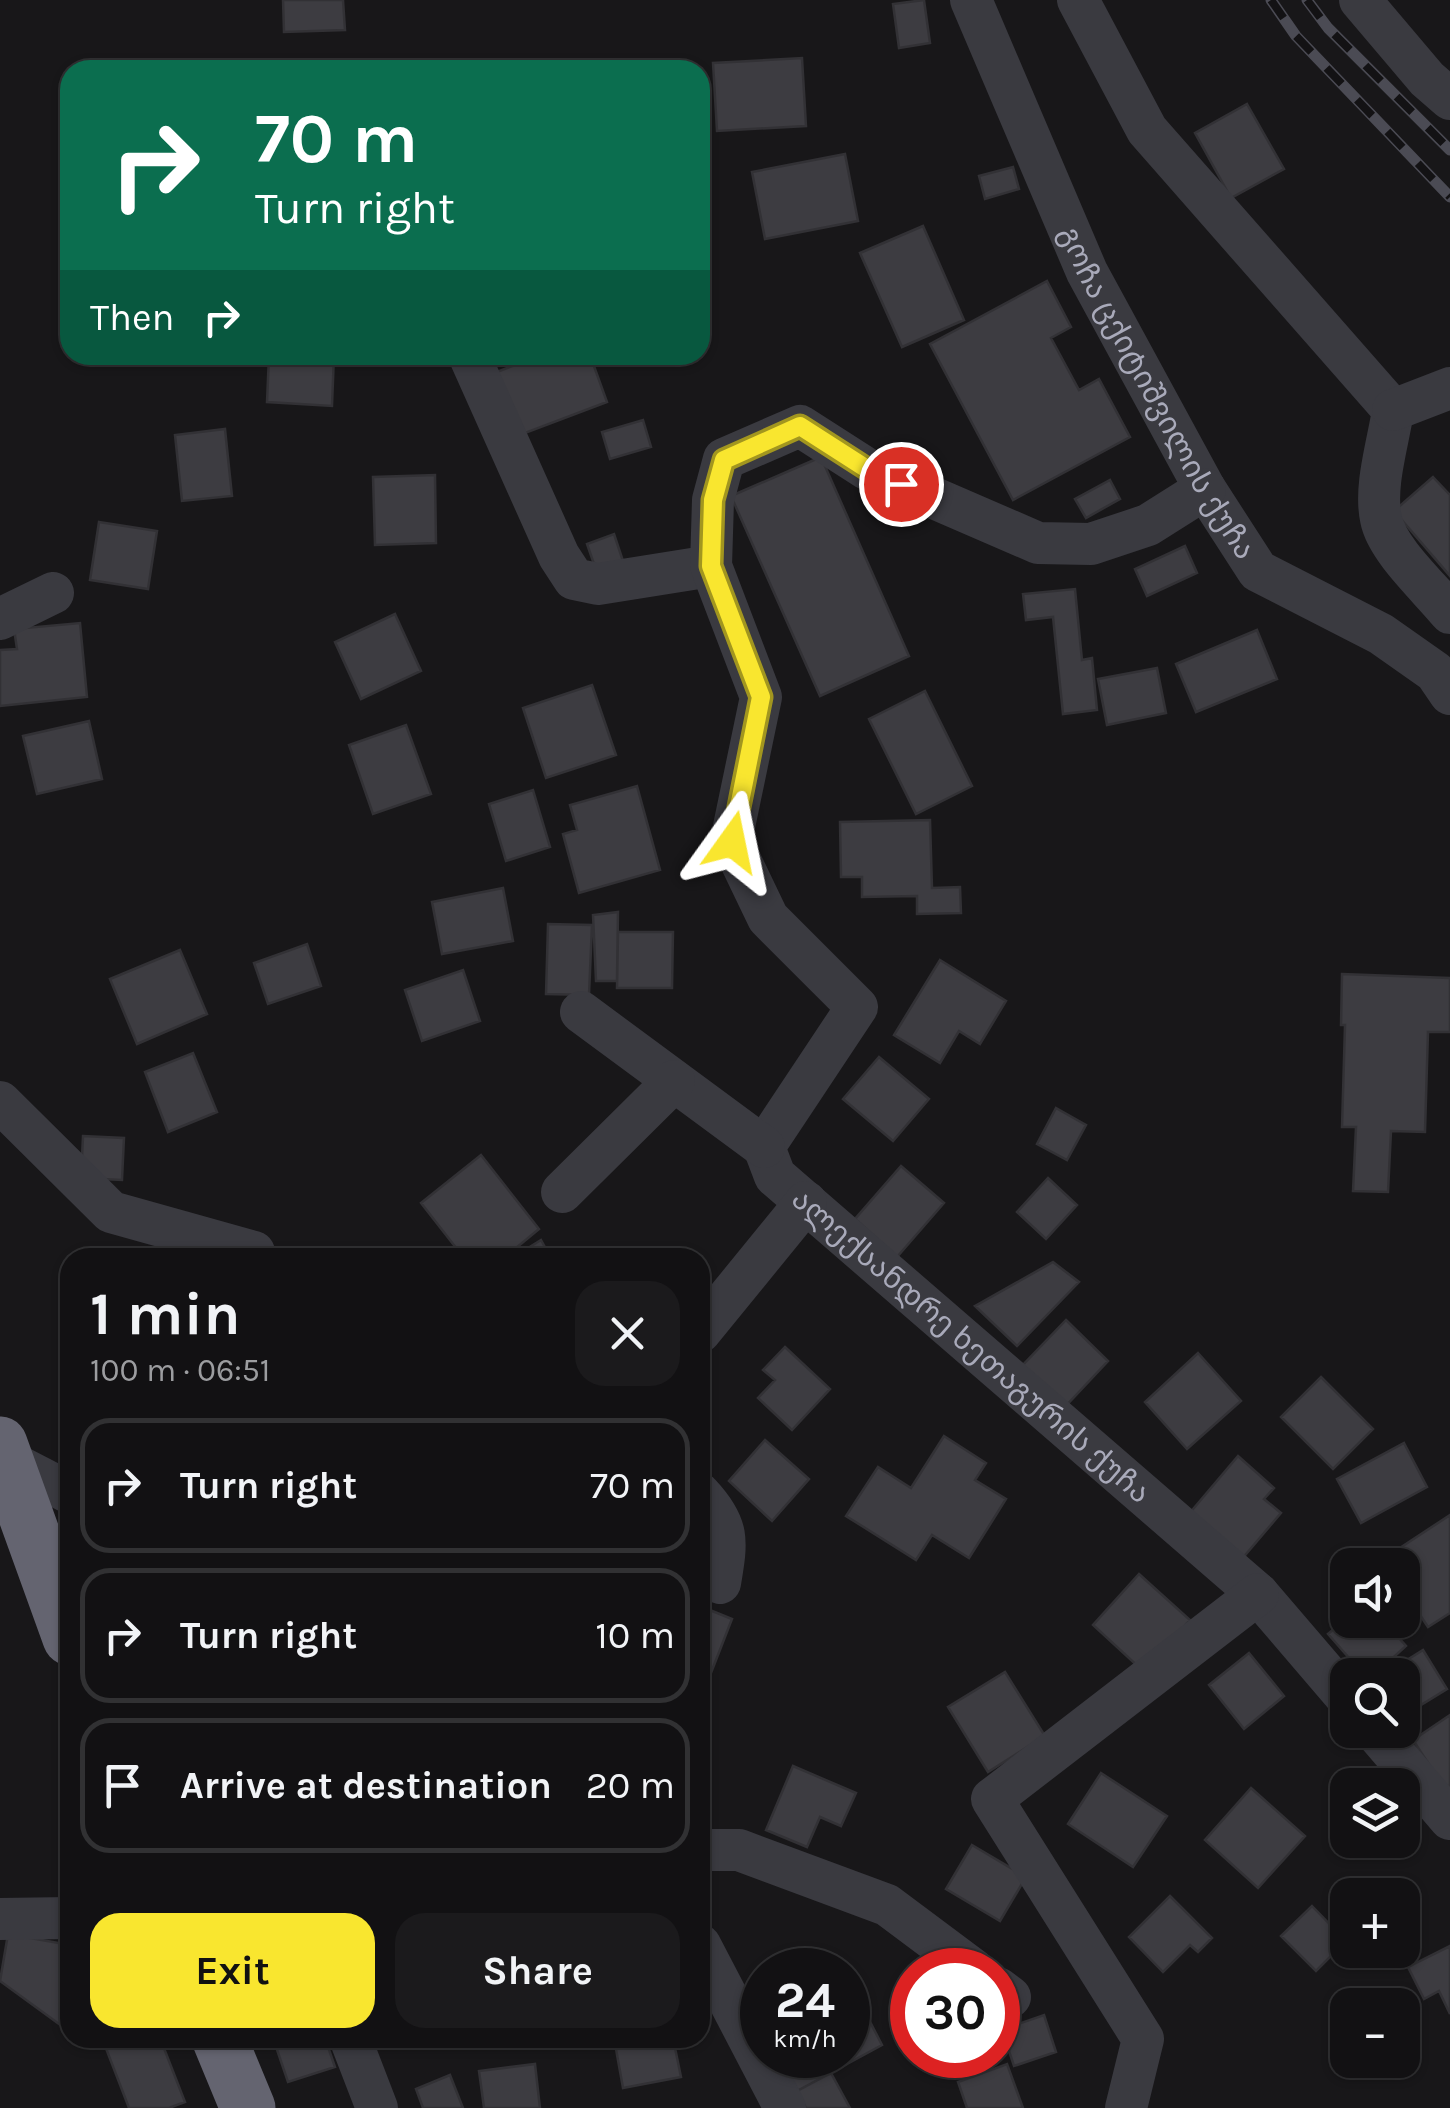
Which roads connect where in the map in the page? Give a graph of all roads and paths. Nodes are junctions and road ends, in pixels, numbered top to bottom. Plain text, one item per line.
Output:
1 (971, 0) edge
2 (1078, 0) edge
3 (1360, 0) edge
4 (1450, 99) edge
5 (473, 365) edge
6 (1450, 388) edge
7 (1393, 410) junction
8 (1206, 489) junction
9 (711, 566) junction
10 (52, 593) dead end
11 (1450, 613) edge
12 (0, 619) edge
13 (1450, 694) edge
14 (580, 1012) dead end
15 (674, 1081) junction
16 (0, 1102) edge
17 (764, 1147) junction
18 (562, 1192) dead end
19 (806, 1202) junction
20 (240, 1248) edge
21 (710, 1320) edge
22 (3, 1452) edge
23 (60, 1487) edge
24 (710, 1505) edge
25 (720, 1583) dead end
26 (1258, 1594) junction
27 (60, 1610) edge
28 (1330, 1678) edge
29 (1389, 1748) edge
30 (1450, 1819) edge
31 (710, 1850) edge
32 (60, 1918) edge
33 (0, 1919) edge
34 (945, 1948) edge
35 (710, 1964) edge
36 (223, 2048) edge
37 (354, 2048) edge
38 (248, 2108) edge
39 (376, 2108) edge
40 (786, 2108) edge
41 (1126, 2108) edge

1 - 8 street, გოჩა ცქიტიშვილის ქუჩა
2 - 7 street
3 - 4 street
5 - 9 street
6 - 7 street
7 - 11 street
8 - 9 street
8 - 13 street, გოჩა ცქიტიშვილის ქუჩა
9 - 17 street
10 - 12 street
14 - 15 street
15 - 17 street
15 - 18 street
16 - 20 street
17 - 19 street, ალექსანდრე ხეთაგურის ქუჩა
19 - 21 street
19 - 26 street, ალექსანდრე ხეთაგურის ქუჩა
22 - 23 street
22 - 27 highway
24 - 25 street
26 - 28 street, ალექსანდრე ხეთაგურის ქუჩა
26 - 41 street
29 - 30 street
31 - 34 street
32 - 33 street
35 - 40 street
36 - 38 highway
37 - 39 street

